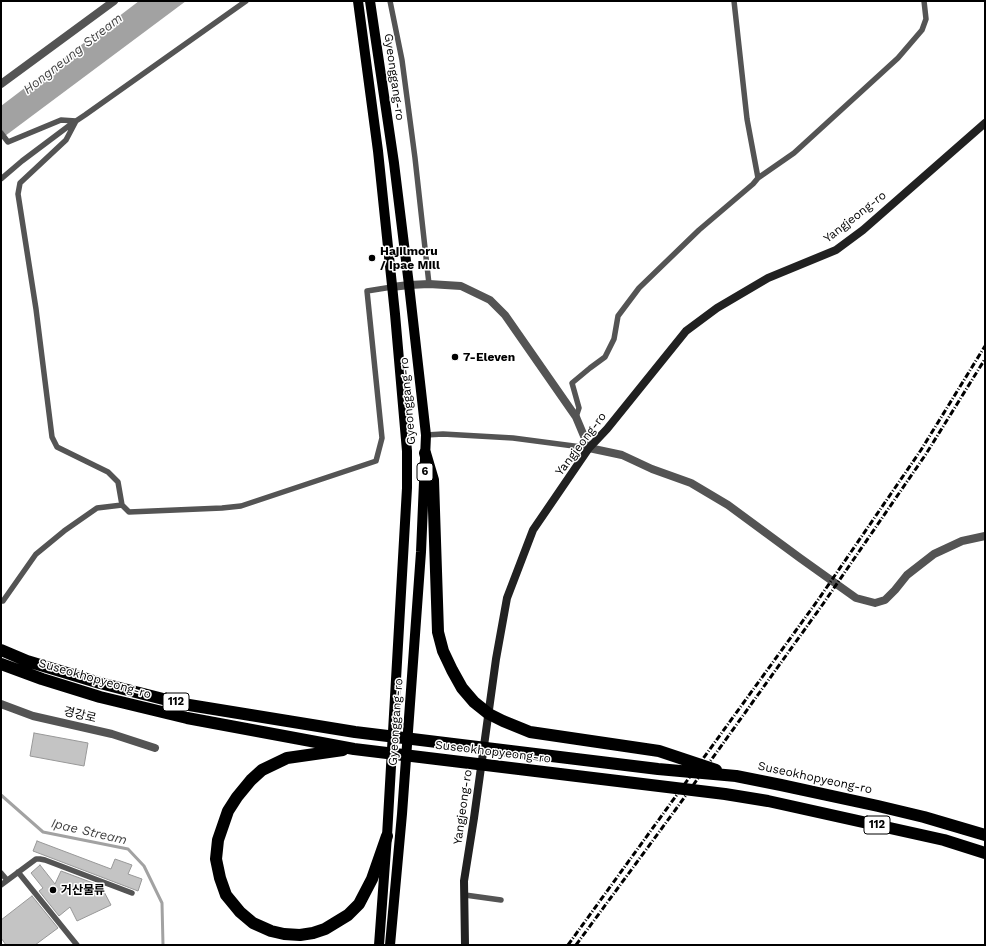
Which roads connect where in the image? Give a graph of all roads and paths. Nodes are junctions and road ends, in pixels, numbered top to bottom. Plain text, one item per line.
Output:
1 (114, 1) edge
2 (246, 1) edge
3 (358, 1) edge
4 (370, 1) edge
5 (390, 1) edge
6 (734, 1) edge
7 (924, 1) edge
8 (1, 84) edge
9 (76, 121) junction
10 (985, 123) edge
11 (1, 133) edge
12 (758, 178) junction
13 (1, 179) edge
14 (429, 284) junction
15 (409, 285) junction
16 (392, 287) junction
17 (576, 417) junction
18 (426, 435) junction
19 (589, 448) junction
20 (426, 453) junction
21 (122, 504) junction
22 (985, 536) edge
23 (1, 601) edge
24 (1, 650) edge
25 (1, 664) edge
26 (1, 704) edge
27 (155, 748) dead end
28 (354, 749) junction
29 (736, 776) junction
30 (985, 835) edge
31 (387, 836) junction
32 (985, 853) edge
33 (18, 872) junction
34 (1, 873) edge
35 (7, 880) junction
36 (1, 884) edge
37 (132, 893) dead end
38 (465, 895) junction
39 (501, 900) dead end
40 (77, 945) edge
41 (379, 945) edge
42 (390, 945) edge
43 (465, 945) edge

1 - 8 street
2 - 9 lane
3 - 16 main road, Gyeonggang-ro / 6
4 - 15 main road, Gyeonggang-ro / 6
5 - 14 lane
6 - 12 lane
7 - 12 lane
9 - 11 lane
9 - 13 lane
9 - 21 lane
10 - 19 main road, Yangjeong-ro
12 - 17 lane
14 - 15 street
14 - 17 street
15 - 16 street
15 - 18 main road, Gyeonggang-ro / 6
16 - 21 lane
16 - 31 main road, Gyeonggang-ro / 6
17 - 19 street
18 - 19 lane
18 - 20 main road, Gyeonggang-ro / 6
19 - 22 street
19 - 38 main road, Yangjeong-ro
20 - 29 highway
20 - 42 main road, Gyeonggang-ro / 6
21 - 23 lane
24 - 29 highway, Suseokhopyeong-ro / 112
25 - 28 highway, Suseokhopyeong-ro / 112
26 - 27 street, 경강로
28 - 31 highway
28 - 32 highway, Suseokhopyeong-ro / 112
29 - 30 highway, Suseokhopyeong-ro / 112
31 - 41 main road, Gyeonggang-ro / 6
33 - 35 lane
33 - 37 lane
33 - 40 lane
34 - 35 lane
35 - 36 lane
38 - 39 lane
38 - 43 main road, Yangjeong-ro

